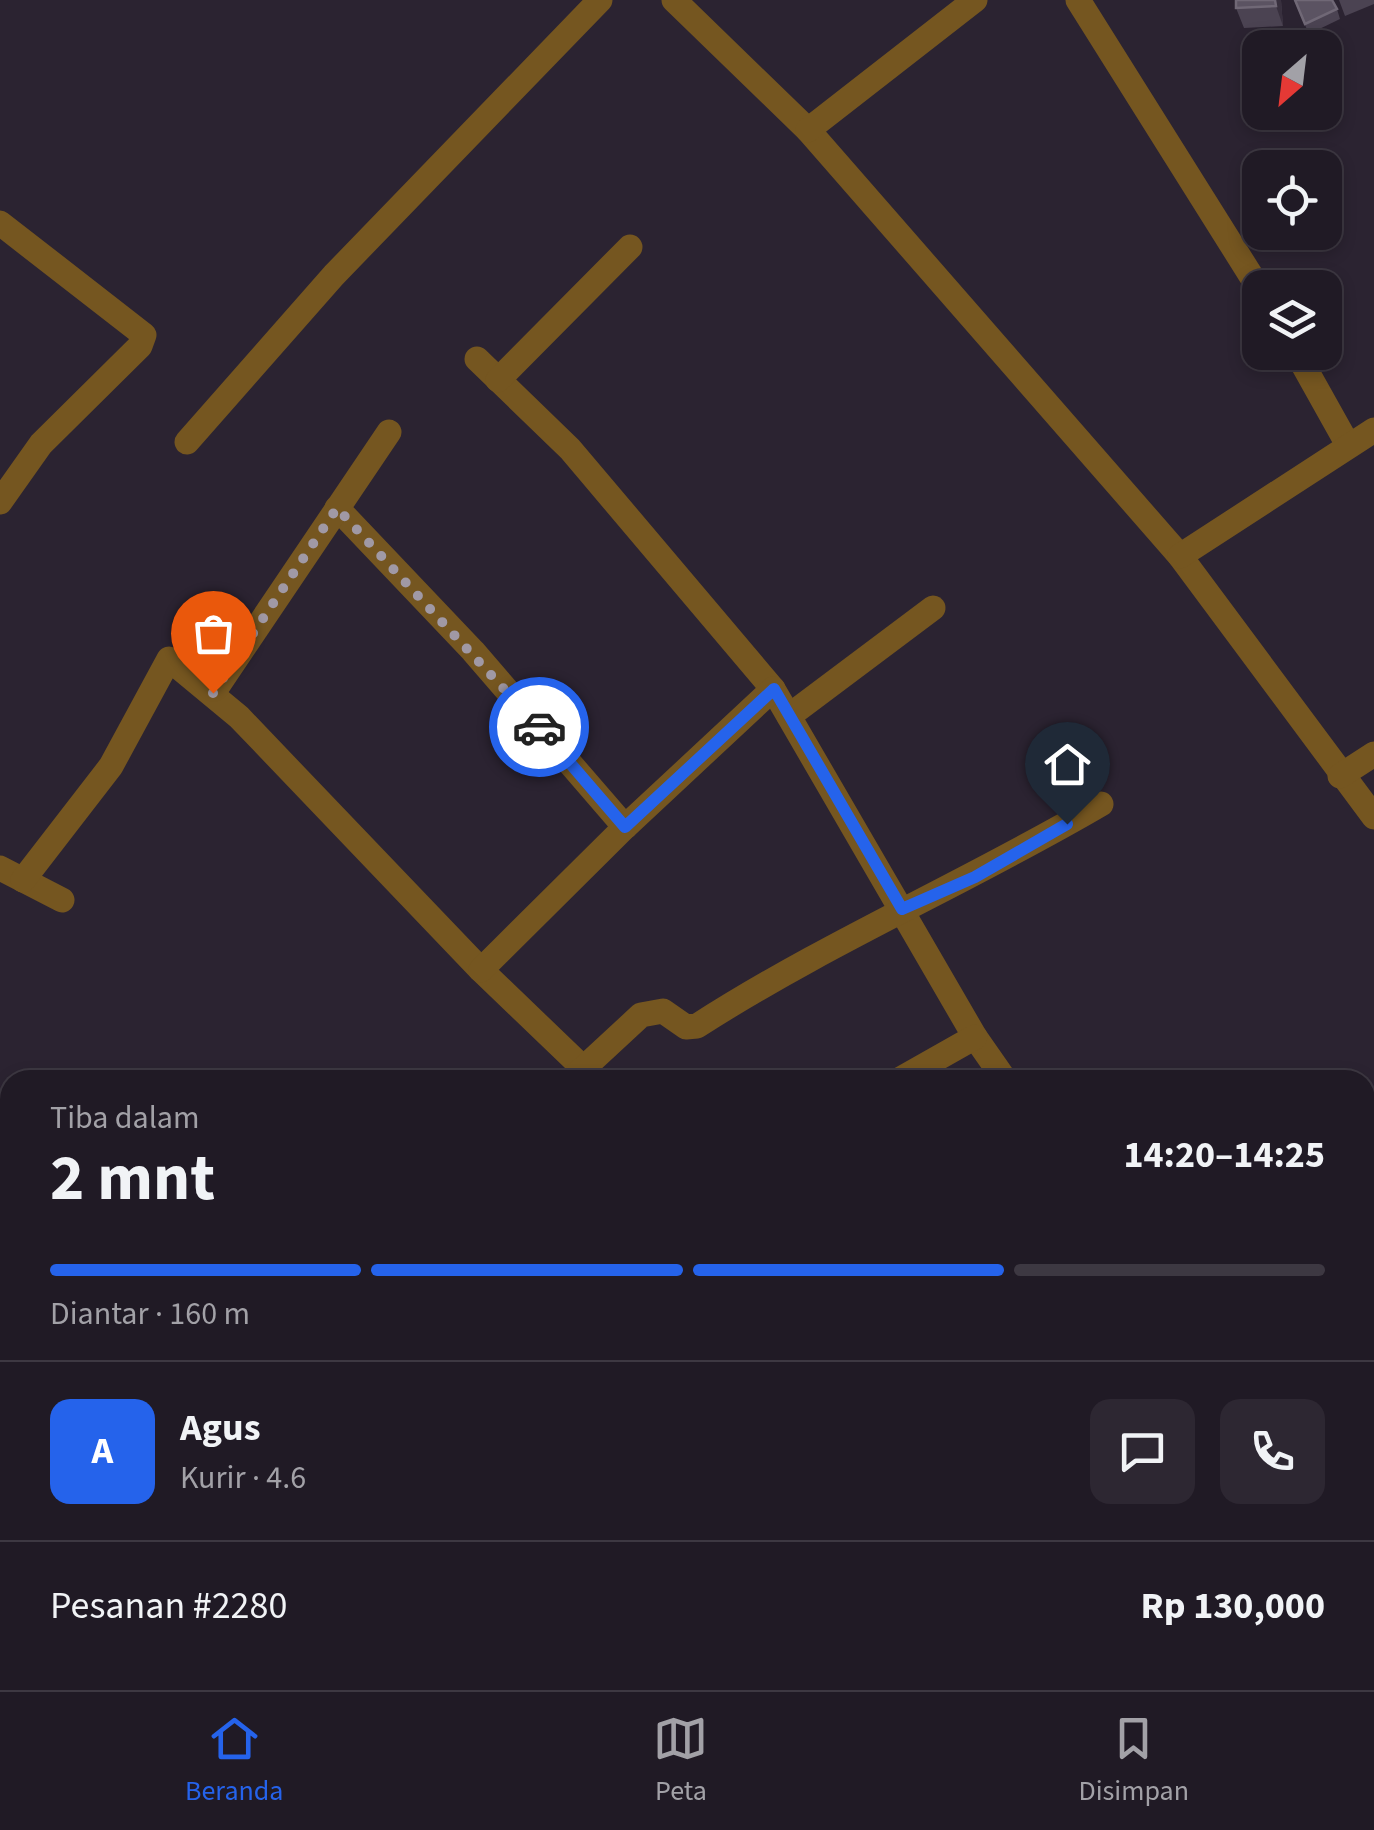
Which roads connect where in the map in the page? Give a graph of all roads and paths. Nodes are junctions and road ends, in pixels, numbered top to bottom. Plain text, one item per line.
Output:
1 (600, 0) edge
2 (674, 0) edge
3 (976, 0) edge
4 (1078, 0) edge
5 (808, 130) junction
6 (0, 222) edge
7 (630, 247) dead end
8 (1247, 270) edge
9 (476, 360) dead end
10 (1306, 370) edge
11 (498, 380) junction
12 (1374, 430) edge
13 (389, 432) dead end
14 (188, 442) dead end
15 (1348, 445) junction
16 (0, 502) edge
17 (337, 508) junction
18 (1180, 556) junction
19 (933, 608) dead end
20 (774, 689) junction
21 (213, 693) junction
22 (789, 716) junction
23 (1374, 754) edge
24 (1340, 776) junction
25 (1100, 804) dead end
26 (1374, 818) edge
27 (625, 827) junction
28 (11, 874) edge
29 (62, 900) dead end
30 (902, 909) junction
31 (481, 970) junction
32 (975, 1036) junction
33 (572, 1070) edge
34 (580, 1070) edge
35 (916, 1070) edge
36 (998, 1070) edge

1 - 14 street
2 - 5 street
3 - 5 street
4 - 8 street
5 - 18 street
6 - 16 street
7 - 11 street
9 - 11 street
10 - 15 street
11 - 20 street
12 - 15 street
13 - 17 street
15 - 18 street
17 - 21 street
17 - 27 street
18 - 24 street
19 - 22 street
20 - 22 street
20 - 27 street
21 - 28 street
21 - 31 street
22 - 30 street
23 - 24 street
24 - 26 street
25 - 30 street
27 - 31 street
28 - 29 street
30 - 32 street
30 - 34 street
31 - 33 street
32 - 35 street
32 - 36 street

